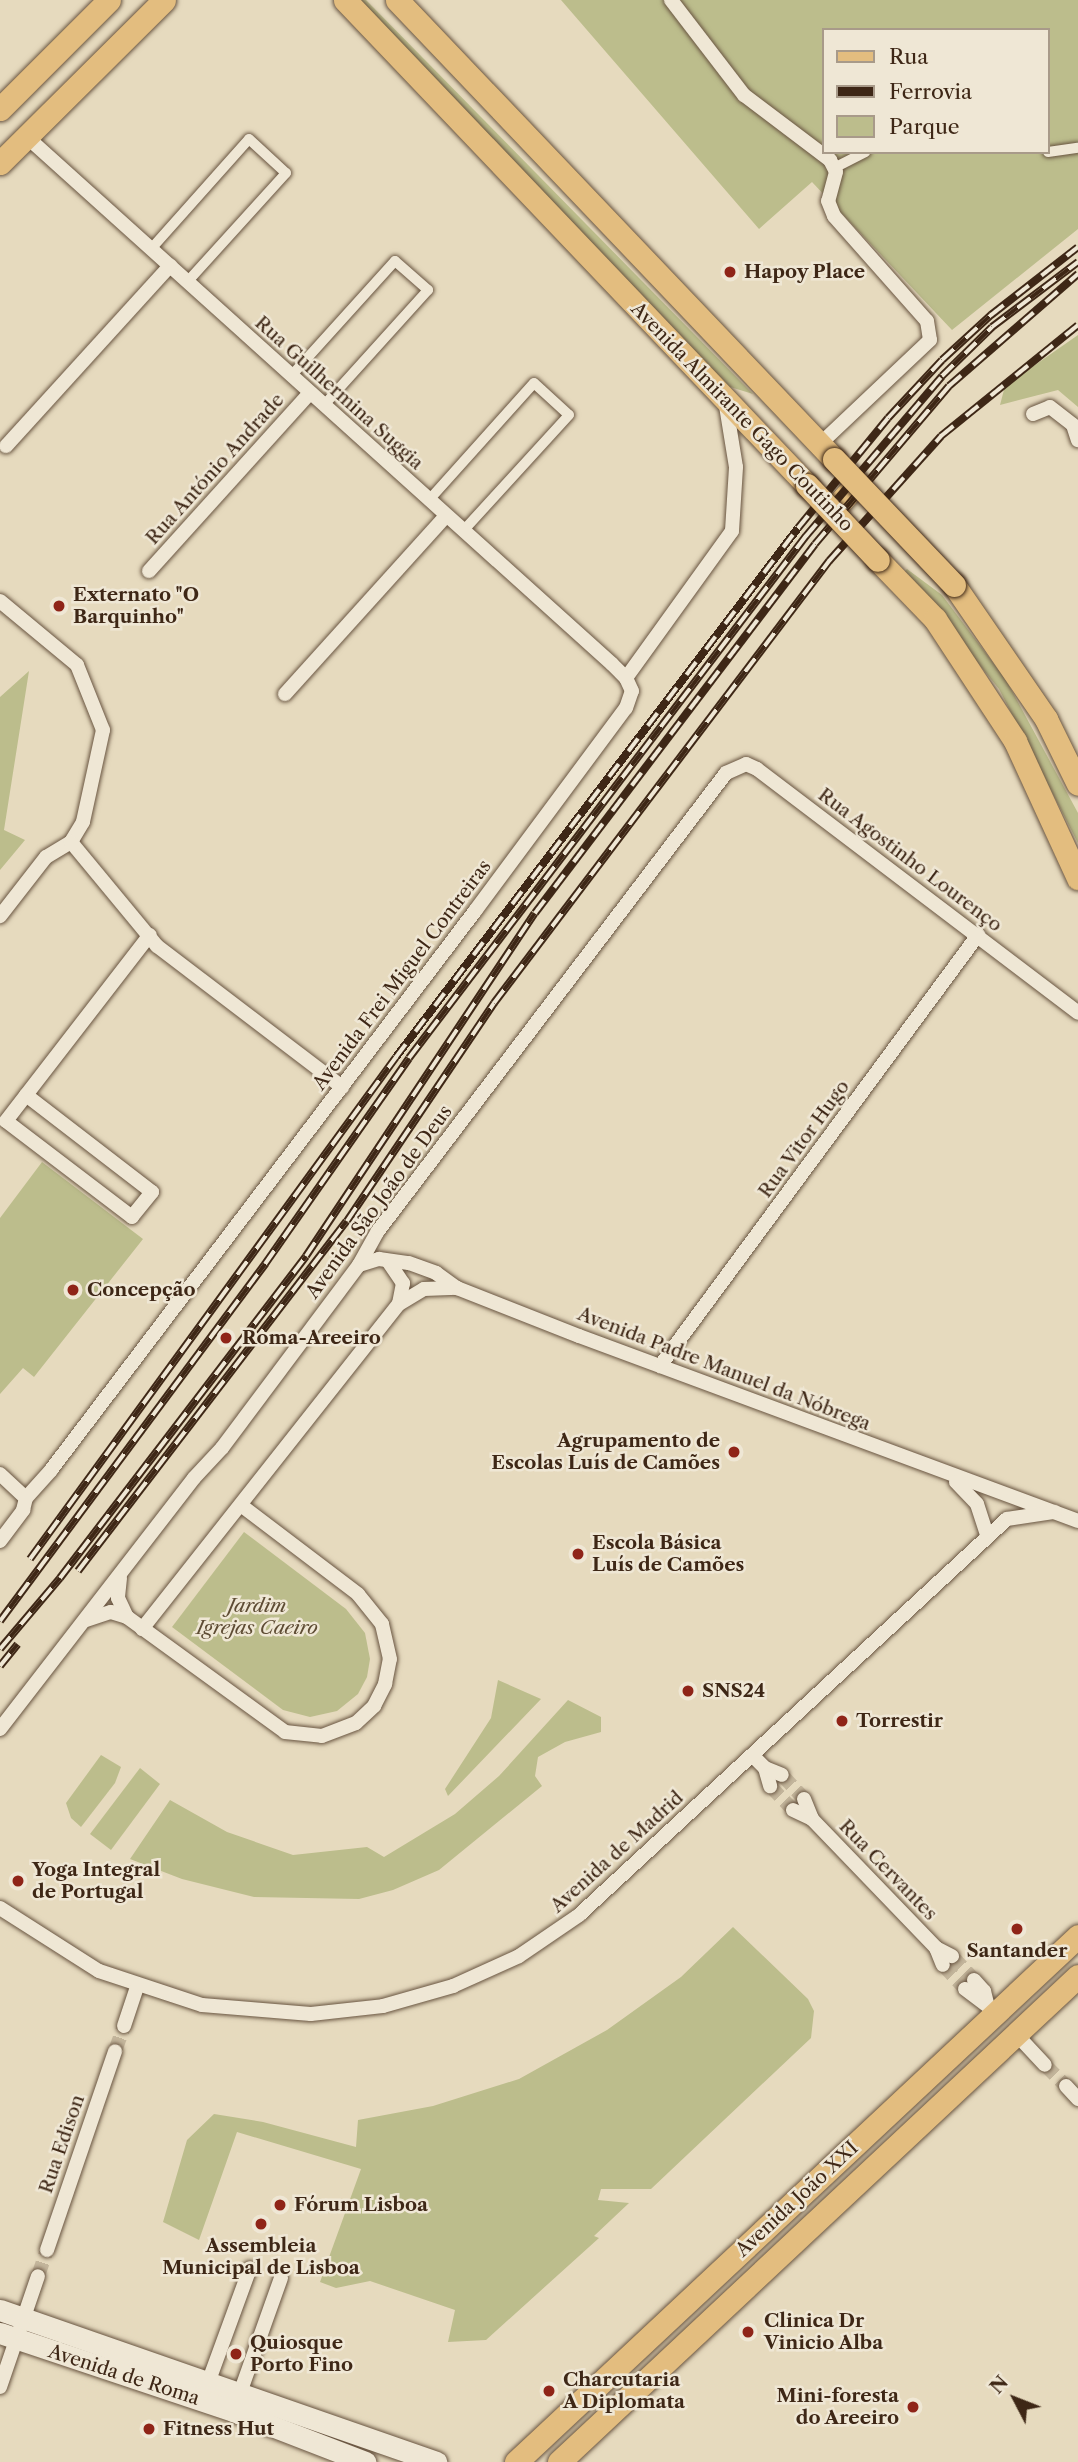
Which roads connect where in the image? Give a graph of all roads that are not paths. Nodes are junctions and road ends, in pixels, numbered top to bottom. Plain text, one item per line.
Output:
1 (109, 0) edge
2 (164, 0) edge
3 (345, 0) edge
4 (397, 0) edge
5 (671, 0) edge
6 (0, 109) edge
7 (27, 137) junction
8 (1078, 148) edge
9 (1050, 152) edge
10 (860, 154) edge
11 (0, 163) edge
12 (836, 167) junction
13 (151, 249) junction
14 (170, 266) junction
15 (187, 282) junction
16 (291, 376) junction
17 (310, 393) junction
18 (724, 399) junction
19 (324, 405) junction
20 (1033, 414) dead end
21 (1078, 440) edge
22 (6, 446) dead end
23 (827, 452) junction
24 (782, 459) junction
25 (857, 483) junction
26 (429, 500) junction
27 (832, 511) junction
28 (446, 516) junction
29 (463, 531) junction
30 (149, 571) dead end
31 (0, 601) edge
32 (626, 678) junction
33 (285, 694) dead end
34 (737, 765) joint
35 (1078, 784) edge
36 (71, 842) junction
37 (1078, 878) edge
38 (0, 916) edge
39 (150, 935) junction
40 (978, 935) junction
41 (1056, 993) junction
42 (1078, 1003) edge
43 (1078, 1013) edge
44 (342, 1087) junction
45 (26, 1096) junction
46 (388, 1261) junction
47 (359, 1265) junction
48 (457, 1287) junction
49 (399, 1304) junction
50 (660, 1366) junction
51 (943, 1473) junction
52 (0, 1474) edge
53 (26, 1497) junction
54 (242, 1506) junction
55 (1054, 1512) junction
56 (1078, 1521) edge
57 (987, 1535) junction
58 (0, 1541) edge
59 (123, 1574) junction
60 (127, 1618) junction
61 (82, 1622) junction
62 (142, 1629) junction
63 (0, 1729) edge
64 (752, 1755) junction
65 (765, 1769) junction
66 (782, 1775) tunnel mouth
67 (770, 1786) tunnel mouth
68 (804, 1799) tunnel mouth
69 (793, 1810) tunnel mouth
70 (812, 1819) junction
71 (0, 1908) edge
72 (1078, 1936) edge
73 (947, 1960) tunnel mouth
74 (1078, 1976) edge
75 (970, 1984) tunnel mouth
76 (137, 1987) junction
77 (992, 2008) junction
78 (124, 2026) tunnel mouth
79 (1016, 2034) junction
80 (115, 2050) tunnel mouth
81 (1045, 2065) tunnel mouth
82 (1066, 2086) tunnel mouth
83 (1078, 2099) edge
84 (47, 2250) tunnel mouth
85 (250, 2268) dead end
86 (38, 2276) tunnel mouth
87 (281, 2278) dead end
88 (0, 2311) edge
89 (13, 2330) edge
90 (208, 2383) junction
91 (0, 2387) edge
92 (237, 2402) junction
93 (568, 2458) edge
94 (365, 2462) edge
95 (436, 2462) edge
96 (516, 2462) edge

1 - 6 main road
2 - 7 main road
3 - 18 main road, Avenida Almirante Gago Coutinho
4 - 23 main road, Avenida Almirante Gago Coutinho
5 - 12 street
6 - 7 main road
7 - 11 main road
7 - 13 street, Rua Guilhermina Suggia
8 - 9 street
10 - 12 street
12 - 23 street
13 - 14 street, Rua Guilhermina Suggia
13 - 15 street
14 - 15 street, Rua Guilhermina Suggia
14 - 22 street
15 - 16 street, Rua Guilhermina Suggia
16 - 17 street, Rua Guilhermina Suggia
16 - 19 street
17 - 19 street, Rua Guilhermina Suggia
17 - 30 street, Rua António Andrade
18 - 24 main road, Avenida Almirante Gago Coutinho
18 - 32 street
19 - 26 street, Rua Guilhermina Suggia
20 - 21 street
23 - 24 main road
23 - 25 main road, Avenida Almirante Gago Coutinho, bridge
24 - 27 main road, Avenida Almirante Gago Coutinho, bridge
25 - 27 main road
25 - 35 main road, Avenida Almirante Gago Coutinho, bridge
26 - 28 street, Rua Guilhermina Suggia
26 - 29 street
27 - 37 main road, Avenida Almirante Gago Coutinho, bridge
28 - 29 street, Rua Guilhermina Suggia
28 - 33 street
29 - 32 street, Rua Guilhermina Suggia
31 - 36 street
32 - 44 street, Avenida Frei Miguel Contreiras
34 - 40 street, Rua Agostinho Lourenço
34 - 47 street, Avenida São João de Deus
36 - 38 street
36 - 39 street
39 - 44 street
39 - 45 street
40 - 41 street, Rua Agostinho Lourenço
40 - 50 street, Rua Vitor Hugo
41 - 42 street, Rua Agostinho Lourenço
41 - 43 street, Rua Agostinho Lourenço
44 - 53 street, Avenida Frei Miguel Contreiras
45 - 45 street
46 - 47 street, Avenida Padre Manuel da Nóbrega
46 - 48 street, Avenida Padre Manuel da Nóbrega
46 - 49 street
47 - 59 street, Avenida São João de Deus
48 - 49 street
48 - 50 street, Avenida Padre Manuel da Nóbrega
49 - 54 street
50 - 51 street, Avenida Padre Manuel da Nóbrega
51 - 55 street, Avenida Padre Manuel da Nóbrega
51 - 57 street
52 - 53 street
53 - 58 street, Avenida Frei Miguel Contreiras
54 - 62 street
54 - 62 street
55 - 56 street, Avenida Padre Manuel da Nóbrega
55 - 57 street, Avenida de Madrid
57 - 64 street, Avenida de Madrid
59 - 60 street
59 - 61 street, Avenida São João de Deus
60 - 61 street
60 - 62 street
61 - 63 street, Avenida São João de Deus
64 - 65 street
64 - 76 street, Avenida de Madrid
65 - 66 street
65 - 67 street
68 - 70 street, Rua Cervantes
69 - 70 street, Rua Cervantes
70 - 73 street, Rua Cervantes
71 - 76 street, Avenida de Madrid
72 - 77 main road, Avenida João XXI
74 - 79 main road, Avenida João XXI
75 - 77 street
76 - 78 street
77 - 79 main road
77 - 96 main road, Avenida João XXI
79 - 81 street
79 - 93 main road, Avenida João XXI
80 - 84 street, Rua Edison
82 - 83 street
85 - 90 street, Avenida de Roma
86 - 89 street
87 - 92 street
88 - 89 main road, Avenida de Roma
89 - 90 main road, Avenida de Roma
89 - 91 street
89 - 92 main road, Avenida de Roma
90 - 92 main road, Avenida de Roma
92 - 94 main road, Avenida de Roma
92 - 95 main road, Avenida de Roma

